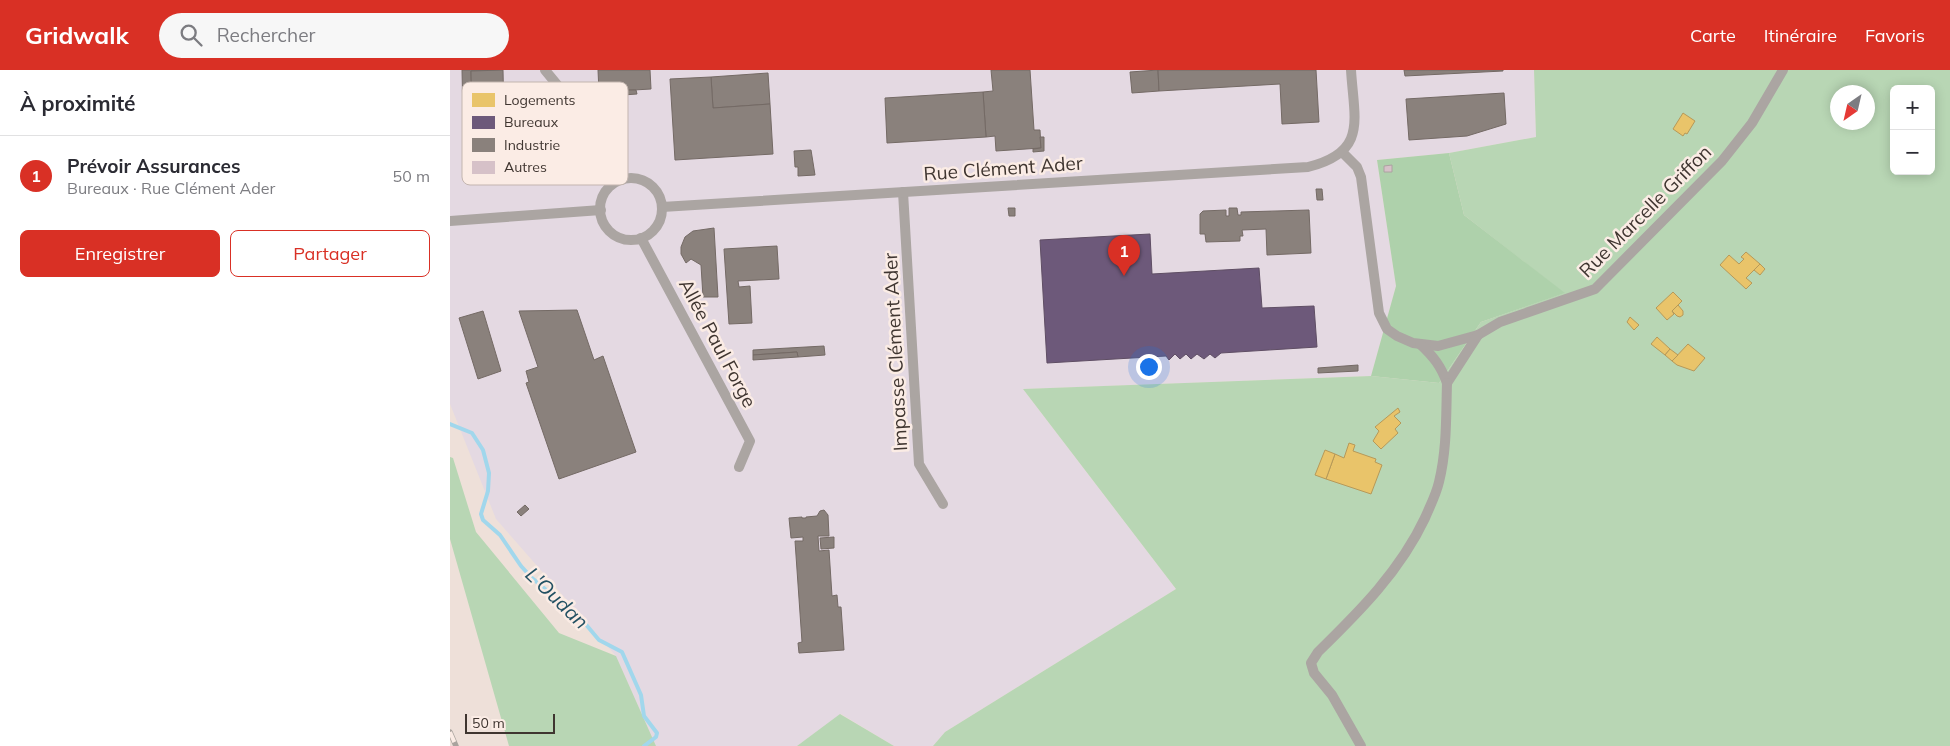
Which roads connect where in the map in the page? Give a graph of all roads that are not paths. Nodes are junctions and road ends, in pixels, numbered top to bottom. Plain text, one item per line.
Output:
1 (545, 70) edge
2 (1351, 70) edge
3 (1783, 70) edge
4 (555, 82) edge
5 (1342, 152) junction
6 (628, 179) edge
7 (613, 185) edge
8 (903, 192) junction
9 (662, 207) junction
10 (601, 210) junction
11 (450, 221) edge
12 (641, 238) junction
13 (1478, 335) junction
14 (1420, 344) junction
15 (1447, 383) junction
16 (740, 466) dead end
17 (943, 504) dead end
18 (1361, 746) edge

1 - 4 street
2 - 5 street
3 - 13 street, Rue Marcelle Griffon
5 - 8 street, Rue Clément Ader
5 - 14 street, Rue Marcelle Griffon
6 - 9 street
7 - 10 street
8 - 9 street, Rue Clément Ader
8 - 17 street, Impasse Clément Ader
9 - 12 street
10 - 11 street
10 - 12 street
12 - 16 street, Allée Paul Forge
13 - 14 street, Rue Marcelle Griffon
13 - 15 street
14 - 15 street
15 - 18 street

